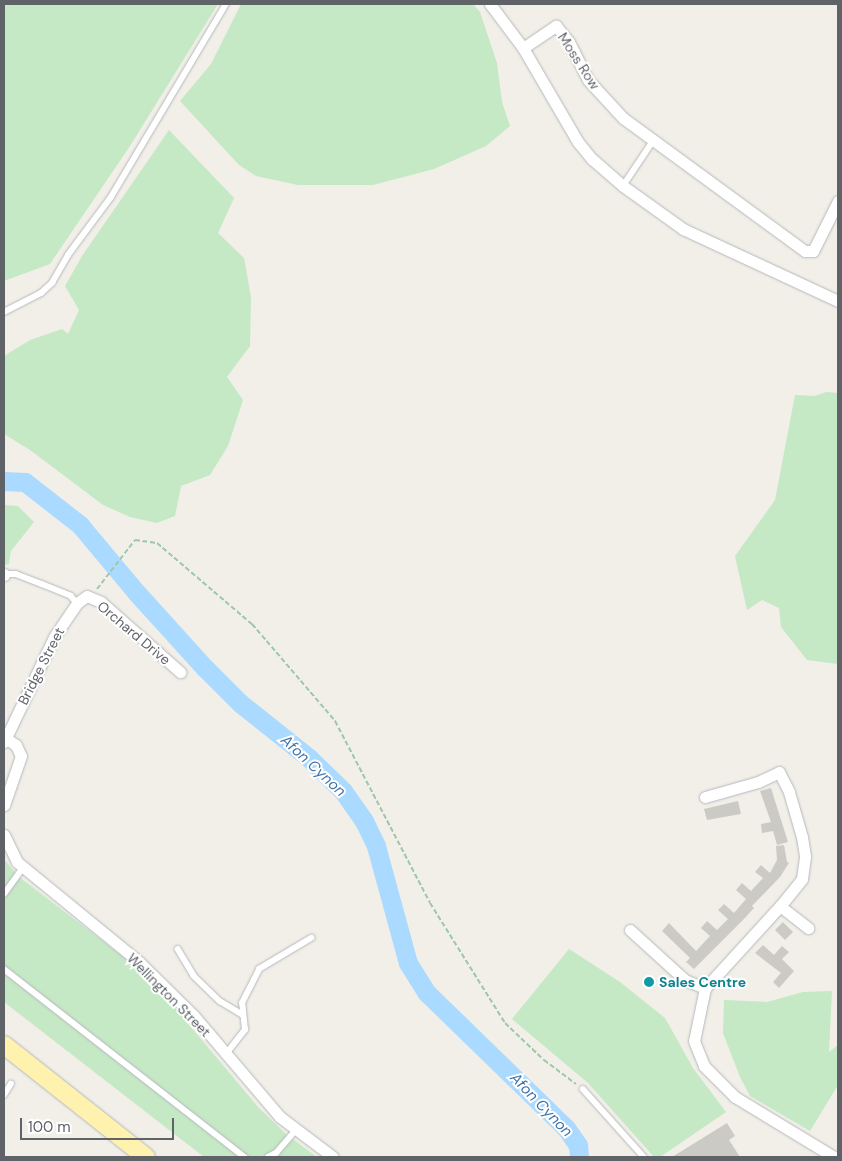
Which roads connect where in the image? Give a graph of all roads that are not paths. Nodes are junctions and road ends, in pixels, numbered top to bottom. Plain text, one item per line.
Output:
1 (226, 4) edge
2 (490, 4) edge
3 (523, 48) junction
4 (653, 141) junction
5 (623, 186) junction
6 (838, 201) edge
7 (838, 301) edge
8 (4, 312) edge
9 (4, 574) edge
10 (87, 596) joint
11 (77, 603) junction
12 (180, 672) dead end
13 (4, 739) edge
14 (705, 797) dead end
15 (4, 805) edge
16 (4, 835) edge
17 (23, 868) junction
18 (4, 894) edge
19 (780, 906) junction
20 (808, 928) dead end
21 (630, 930) dead end
22 (311, 938) dead end
23 (178, 949) dead end
24 (4, 969) edge
25 (705, 988) junction
26 (243, 1015) junction
27 (4, 1045) edge
28 (226, 1054) junction
29 (11, 1084) dead end
30 (583, 1089) road end
31 (4, 1095) edge
32 (296, 1130) junction
33 (146, 1157) edge
34 (245, 1157) edge
35 (268, 1157) edge
36 (333, 1157) edge
37 (644, 1157) edge
38 (832, 1157) edge

1 - 8 lane
2 - 3 street
3 - 4 street, Moss Row
3 - 5 street
4 - 5 lane
4 - 6 street
5 - 7 street
9 - 11 lane
10 - 11 street, Bridge Street
10 - 12 street, Orchard Drive
11 - 13 street, Bridge Street
13 - 15 street
14 - 19 street
16 - 17 street, Wellington Street
17 - 18 lane
17 - 28 street, Wellington Street
19 - 20 street
19 - 25 street
21 - 25 street
22 - 26 lane
23 - 26 lane
24 - 34 lane
25 - 38 street
26 - 28 lane
27 - 33 main road
28 - 32 street, Wellington Street
29 - 31 lane
30 - 37 lane
32 - 35 lane
32 - 36 street, Wellington Street

